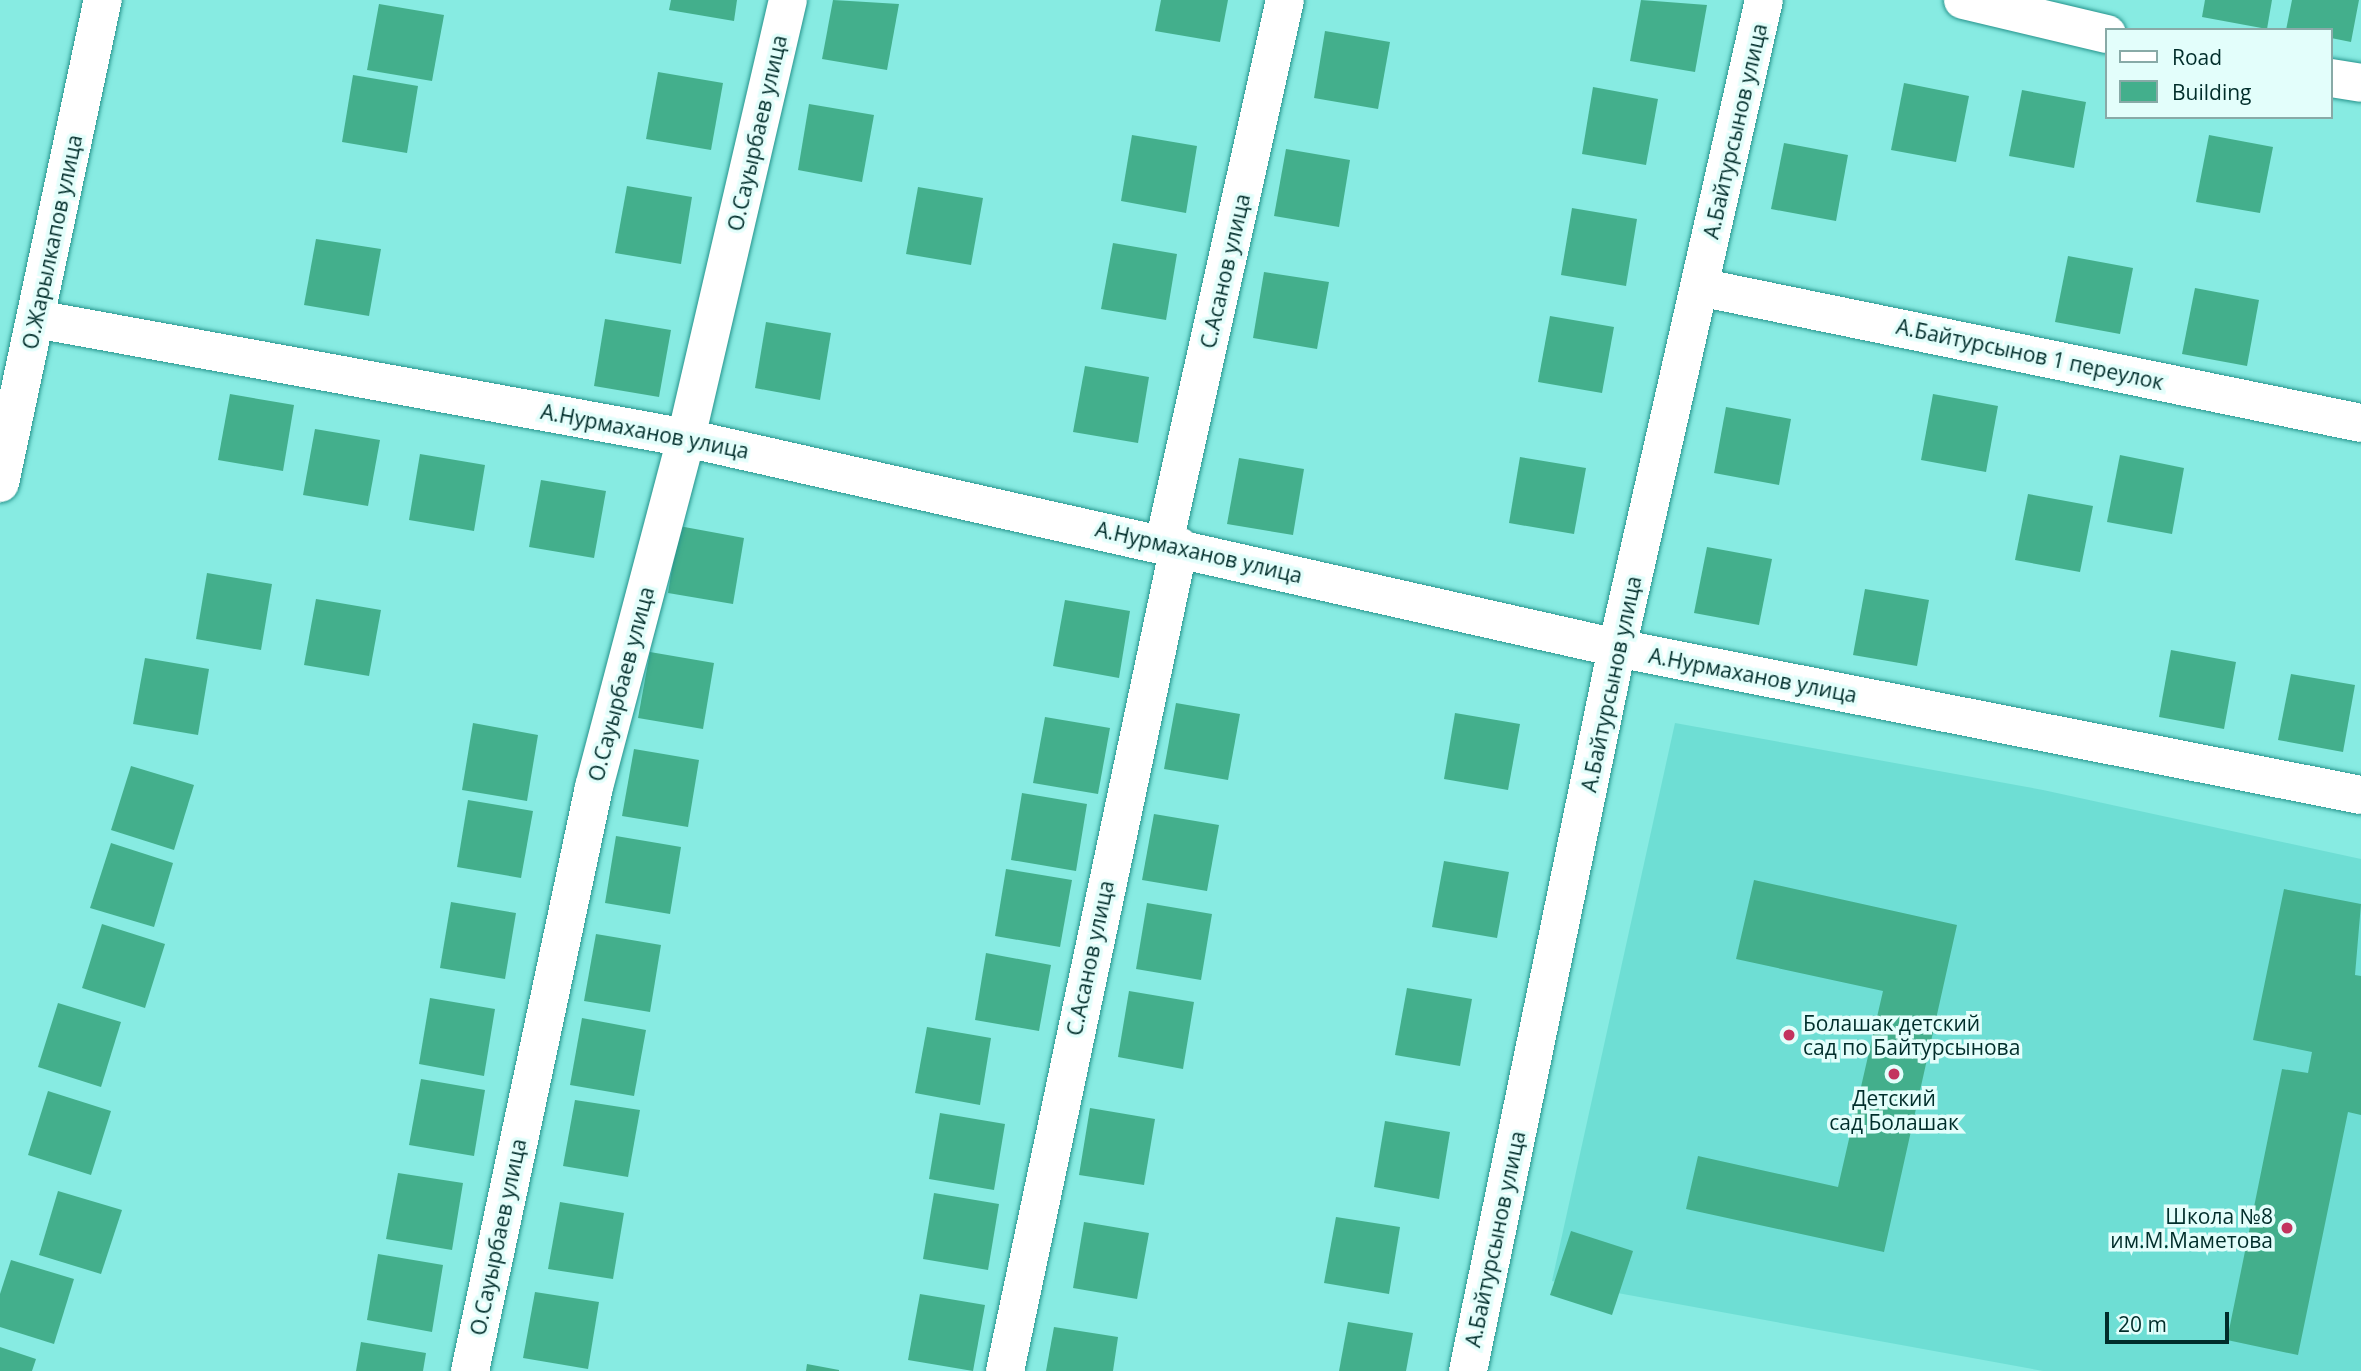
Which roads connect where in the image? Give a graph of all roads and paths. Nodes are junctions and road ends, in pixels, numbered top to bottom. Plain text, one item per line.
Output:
1 (103, 0) edge
2 (788, 0) edge
3 (1285, 0) edge
4 (1764, 0) edge
5 (1964, 0) edge
6 (2106, 34) edge
7 (2333, 78) edge
8 (2361, 83) edge
9 (1699, 287) junction
10 (36, 319) junction
11 (2361, 423) edge
12 (686, 438) junction
13 (0, 483) edge
14 (1172, 545) junction
15 (1618, 648) junction
16 (2361, 795) edge
17 (470, 1371) edge
18 (1005, 1371) edge
19 (1468, 1371) edge

1 - 10 street, О.Жарылкапов улица
2 - 12 street, О.Сауырбаев улица
3 - 14 street, С.Асанов улица
4 - 9 street, А.Байтурсынов улица
5 - 6 street
7 - 8 street
9 - 11 street, А.Байтурсынов 1 переулок
9 - 15 street, А.Байтурсынов улица
10 - 12 street, А.Нурмаханов улица
10 - 13 street, О.Жарылкапов улица
12 - 14 street, А.Нурмаханов улица
12 - 17 street, О.Сауырбаев улица
14 - 15 street, А.Нурмаханов улица
14 - 18 street, С.Асанов улица
15 - 16 street, А.Нурмаханов улица
15 - 19 street, А.Байтурсынов улица

